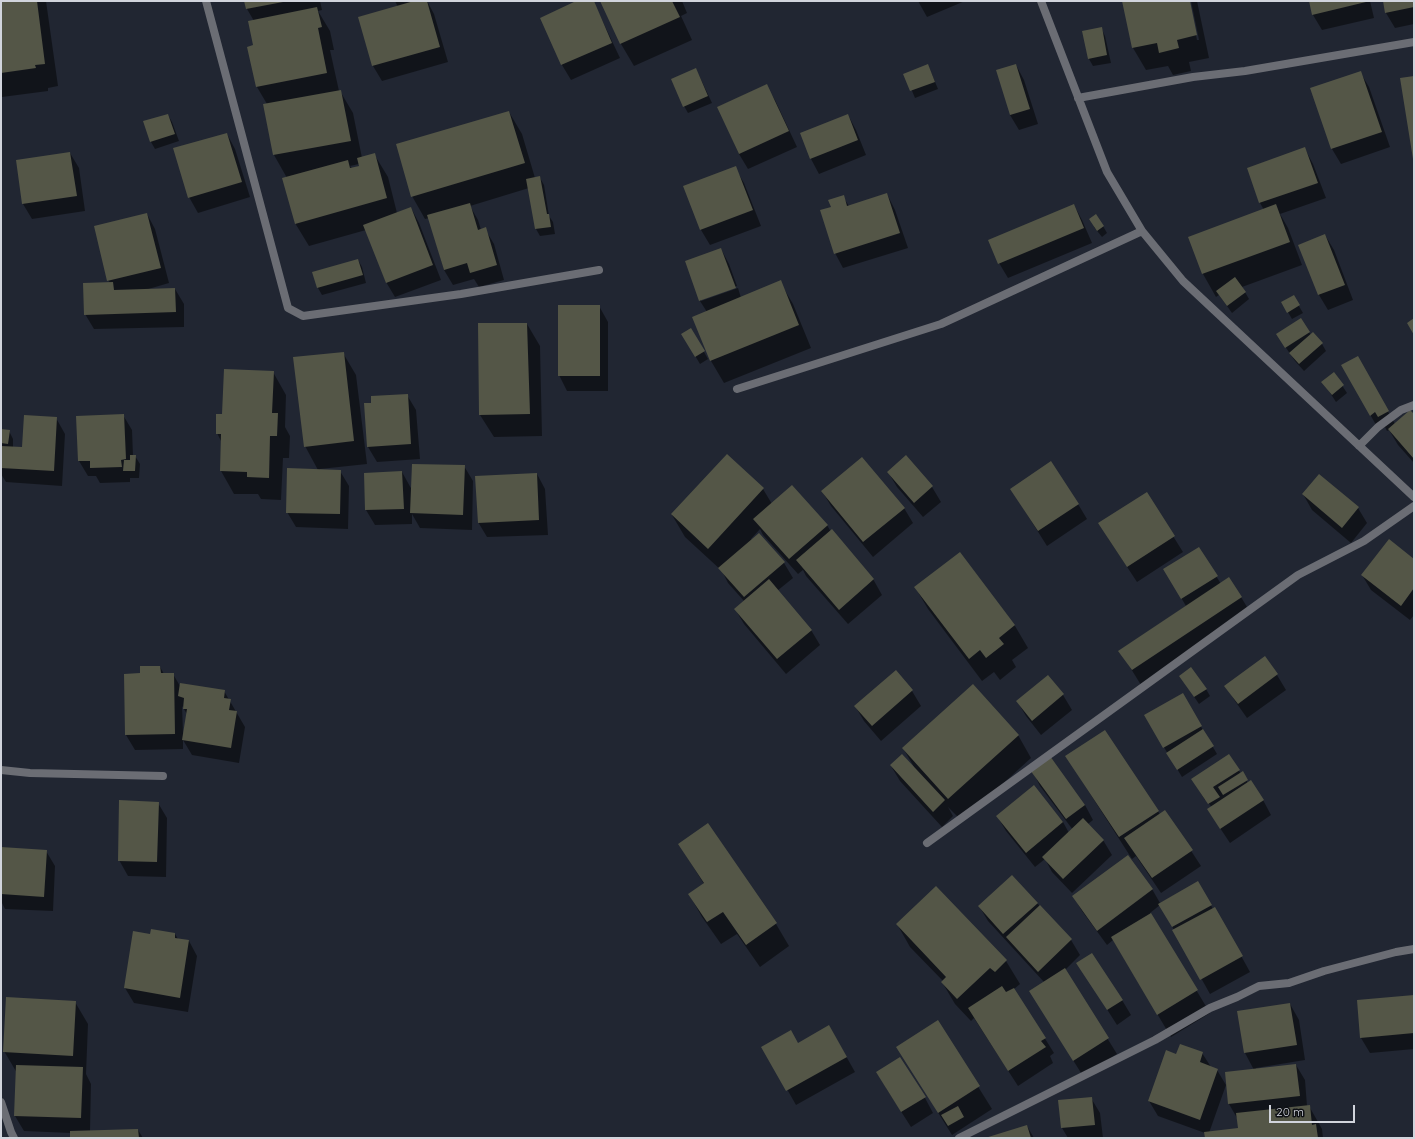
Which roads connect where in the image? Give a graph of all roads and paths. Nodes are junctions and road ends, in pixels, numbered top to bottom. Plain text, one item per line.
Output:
1 (206, 1) edge
2 (1041, 1) edge
3 (1414, 42) edge
4 (1078, 98) junction
5 (1142, 231) junction
6 (599, 270) dead end
7 (737, 389) dead end
8 (1414, 405) edge
9 (1359, 446) junction
10 (1414, 497) edge
11 (1414, 506) edge
12 (1, 770) edge
13 (163, 776) dead end
14 (927, 843) dead end
15 (1414, 950) edge
16 (1, 1102) edge
17 (14, 1138) edge
18 (959, 1138) edge

1 - 6 street
2 - 4 street
3 - 4 street
4 - 5 street
5 - 7 street
5 - 9 street
8 - 9 street
9 - 10 street
11 - 14 street
12 - 13 street
15 - 18 street
16 - 17 street

